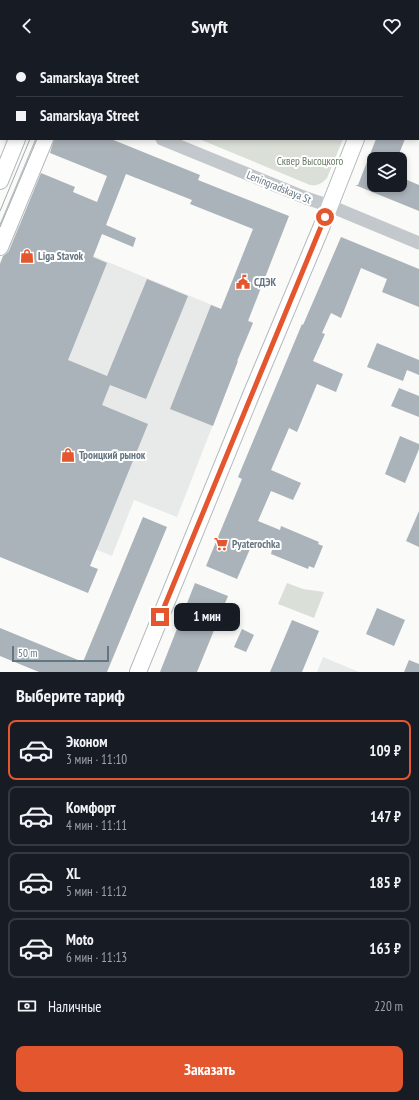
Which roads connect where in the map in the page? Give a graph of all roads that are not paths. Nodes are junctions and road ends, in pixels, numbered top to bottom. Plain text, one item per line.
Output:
1 (17, 140) edge
2 (45, 140) edge
3 (164, 140) edge
4 (356, 140) edge
5 (0, 181) edge
6 (330, 206) junction
7 (419, 243) edge
8 (0, 247) edge
9 (138, 672) edge

1 - 5 main road
2 - 8 main road
3 - 6 street, Leningradskaya St
4 - 6 main road
6 - 7 street, Leningradskaya St
6 - 9 main road

